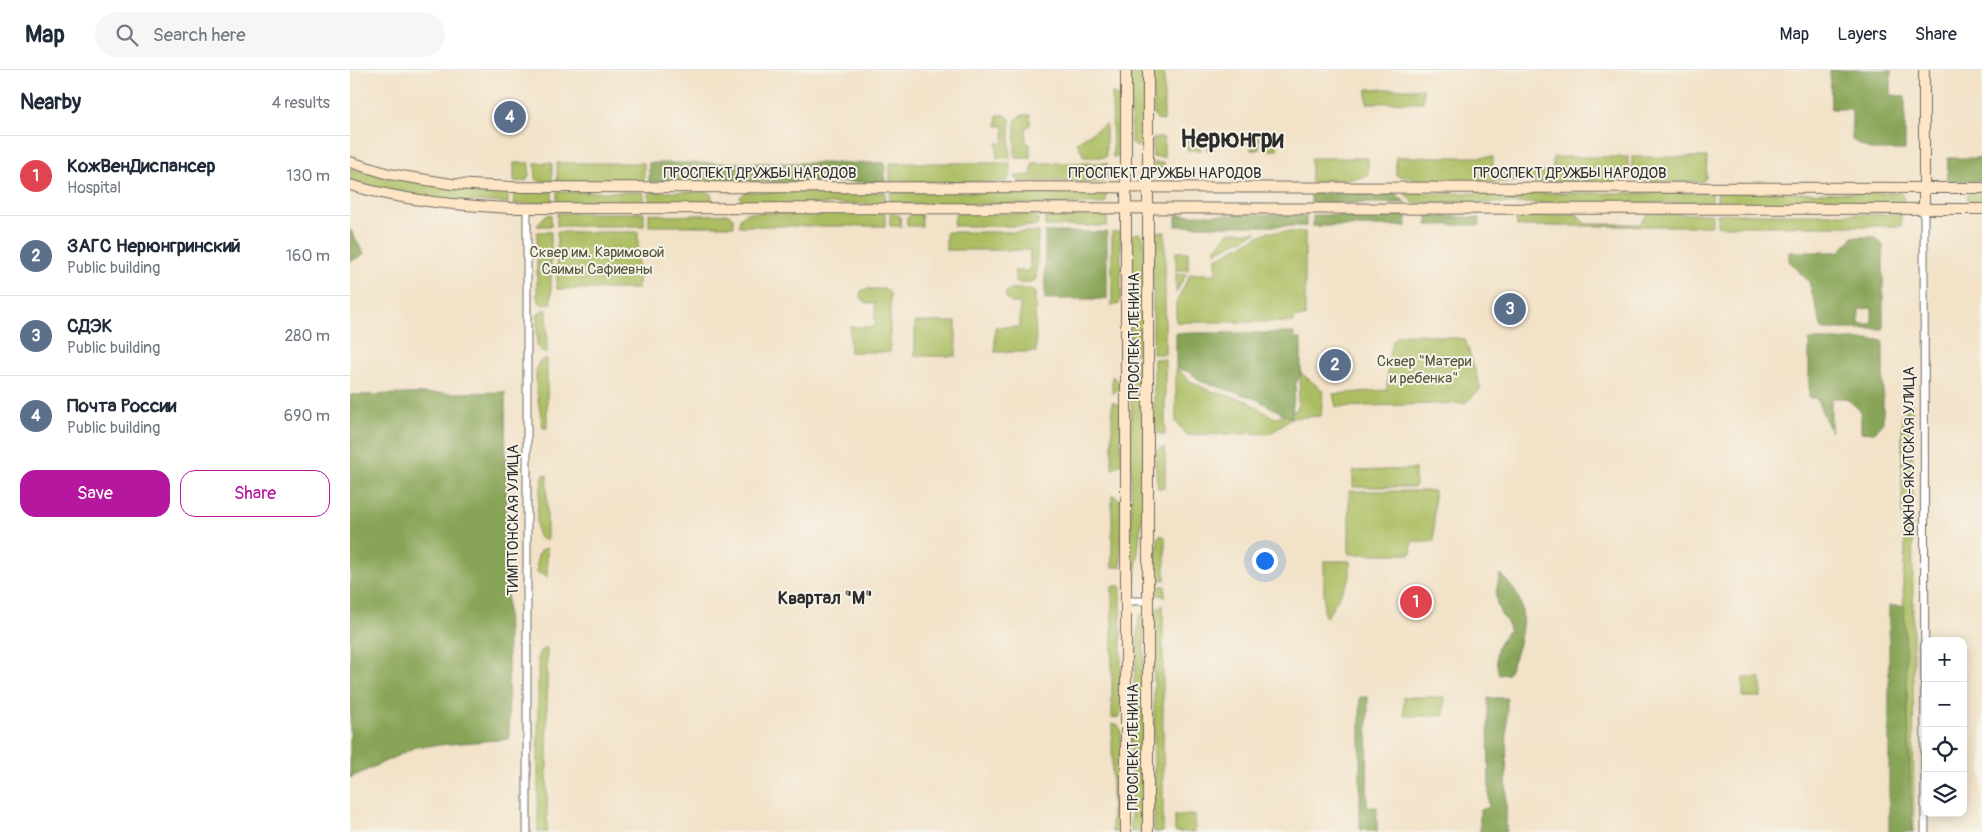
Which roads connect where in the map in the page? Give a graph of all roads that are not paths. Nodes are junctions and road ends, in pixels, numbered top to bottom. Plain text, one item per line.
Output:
1 (1126, 70) edge
2 (1148, 70) edge
3 (1924, 70) edge
4 (350, 162) edge
5 (350, 185) edge
6 (1126, 188) junction
7 (1149, 188) junction
8 (1924, 188) junction
9 (1982, 188) edge
10 (527, 209) junction
11 (1126, 209) junction
12 (1149, 209) junction
13 (1924, 209) junction
14 (1982, 209) edge
15 (1126, 601) junction
16 (1148, 601) junction
17 (527, 832) edge
18 (1126, 832) edge
19 (1148, 832) edge
20 (1925, 832) edge

1 - 6 street, ПРОСПЕКТ ЛЕНИНА
2 - 7 street, ПРОСПЕКТ ЛЕНИНА
3 - 8 street, ЮЖНО-ЯКУТСКАЯ УЛИЦА
4 - 6 street, ПРОСПЕКТ ДРУЖБЫ НАРОДОВ
5 - 10 street
6 - 7 street, ПРОСПЕКТ ДРУЖБЫ НАРОДОВ
6 - 11 street, ПРОСПЕКТ ЛЕНИНА
7 - 8 street, ПРОСПЕКТ ДРУЖБЫ НАРОДОВ
7 - 12 street, ПРОСПЕКТ ЛЕНИНА
8 - 9 street, ПРОСПЕКТ ДРУЖБЫ НАРОДОВ
8 - 13 street, ЮЖНО-ЯКУТСКАЯ УЛИЦА
10 - 11 street
10 - 17 street, ТИМПТОНСКАЯ УЛИЦА
11 - 12 street
11 - 15 street, ПРОСПЕКТ ЛЕНИНА
12 - 13 street
12 - 16 street, ПРОСПЕКТ ЛЕНИНА
13 - 14 street
13 - 20 street, ЮЖНО-ЯКУТСКАЯ УЛИЦА
15 - 16 street
15 - 18 street, ПРОСПЕКТ ЛЕНИНА
16 - 19 street, ПРОСПЕКТ ЛЕНИНА

